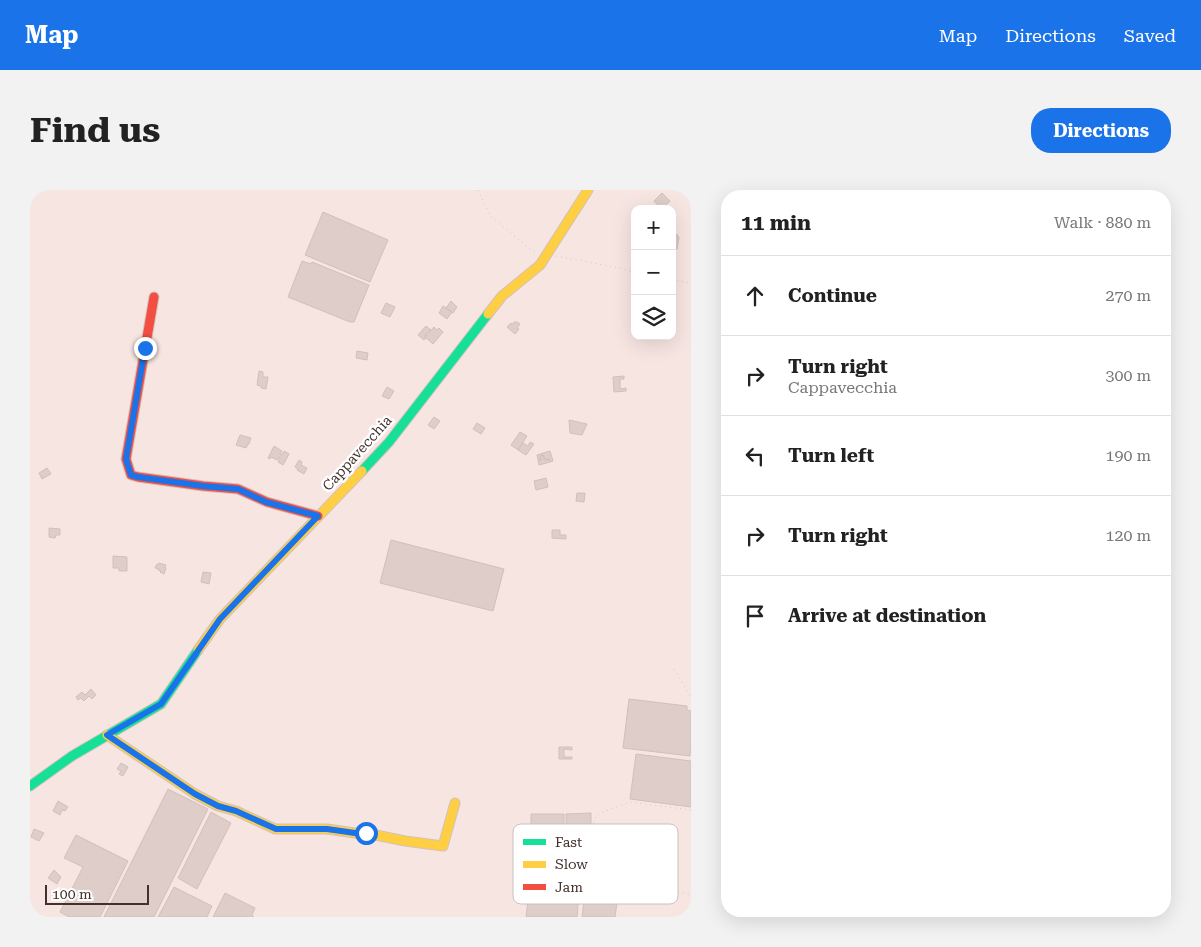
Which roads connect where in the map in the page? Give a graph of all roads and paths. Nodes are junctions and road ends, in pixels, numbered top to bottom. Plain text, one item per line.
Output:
1 (478, 190) edge
2 (588, 190) edge
3 (547, 256) junction
4 (631, 272) edge
5 (676, 280) edge
6 (691, 283) edge
7 (154, 297) dead end
8 (318, 516) junction
9 (674, 668) dead end
10 (691, 697) edge
11 (107, 735) junction
12 (30, 786) edge
13 (455, 803) dead end
14 (691, 810) edge
15 (594, 824) edge
16 (678, 892) edge
17 (691, 894) edge

1 - 3 path
2 - 3 street, Cappavecchia
3 - 4 path
3 - 8 street, Cappavecchia
5 - 6 path
7 - 8 street
8 - 11 street, Cappavecchia
9 - 10 path
11 - 12 street, Cappavecchia
11 - 13 street
14 - 15 path
16 - 17 path

